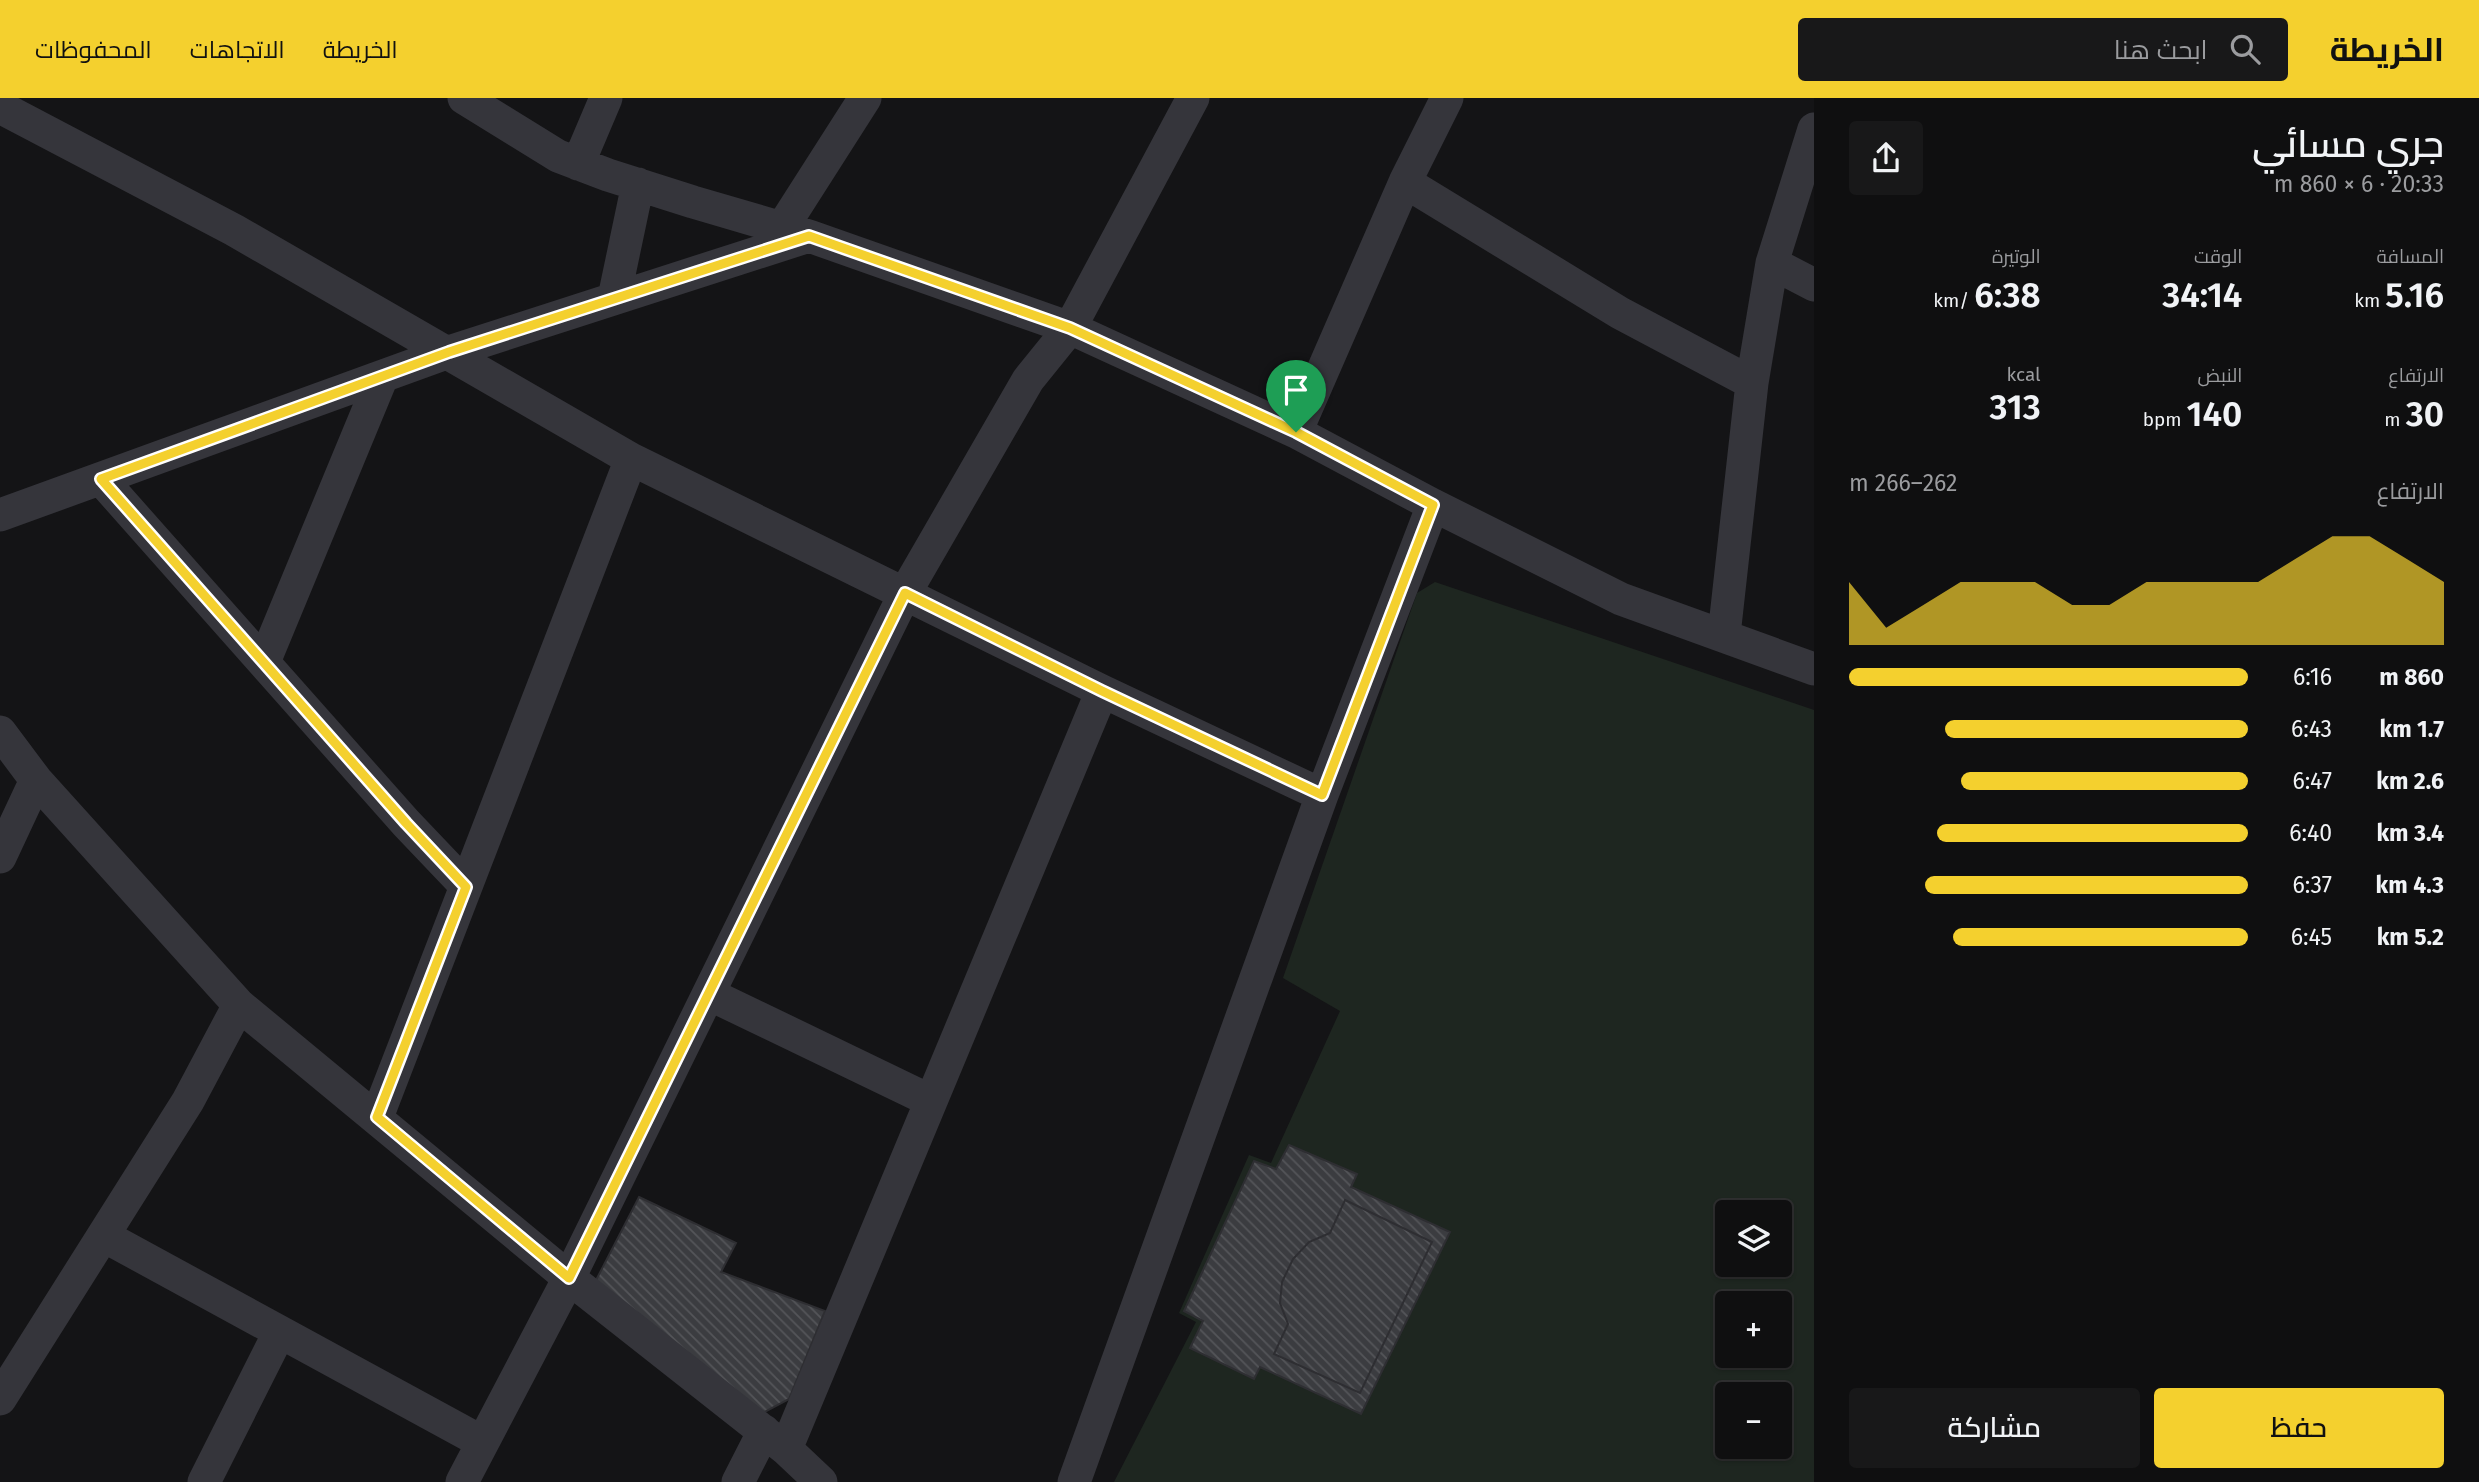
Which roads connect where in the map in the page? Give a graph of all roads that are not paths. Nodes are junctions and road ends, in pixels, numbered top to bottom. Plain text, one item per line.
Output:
1 (464, 98) edge
2 (606, 98) edge
3 (865, 98) edge
4 (1193, 98) edge
5 (1447, 98) edge
6 (0, 107) edge
7 (1814, 129) edge
8 (578, 164) junction
9 (1405, 182) junction
10 (638, 184) junction
11 (795, 232) junction
12 (1772, 263) junction
13 (1814, 285) edge
14 (614, 298) junction
15 (1070, 328) junction
16 (449, 352) junction
17 (382, 377) junction
18 (1752, 383) junction
19 (1296, 432) junction
20 (632, 459) junction
21 (101, 479) junction
22 (1433, 505) junction
23 (0, 515) edge
24 (905, 593) junction
25 (1724, 635) junction
26 (264, 662) junction
27 (1814, 669) edge
28 (1102, 691) junction
29 (0, 732) edge
30 (36, 779) junction
31 (1322, 795) junction
32 (0, 858) edge
33 (466, 887) junction
34 (709, 994) junction
35 (239, 1005) junction
36 (931, 1101) junction
37 (377, 1117) junction
38 (104, 1236) junction
39 (569, 1278) junction
40 (279, 1333) junction
41 (0, 1399) edge
42 (775, 1440) junction
43 (482, 1442) junction
44 (204, 1482) edge
45 (462, 1482) edge
46 (738, 1482) edge
47 (821, 1482) edge
48 (1074, 1482) edge

1 - 8 street
2 - 8 street
3 - 11 street
4 - 15 street
5 - 9 street
6 - 16 street
7 - 12 street
8 - 10 street
9 - 18 street
9 - 19 street
10 - 11 street
10 - 14 street
11 - 14 street
11 - 15 street
12 - 13 street
12 - 18 street
14 - 16 street
15 - 19 street
15 - 24 street
16 - 17 street
16 - 20 street
17 - 21 street
17 - 26 street
18 - 25 street
19 - 22 street
20 - 24 street
20 - 33 street
21 - 23 street
21 - 26 street
22 - 25 street
22 - 31 street
24 - 28 street
24 - 34 street
25 - 27 street
26 - 33 street
28 - 31 street
28 - 36 street
29 - 30 street
30 - 32 street
30 - 35 street
31 - 48 street
33 - 37 street
34 - 36 street
34 - 39 street
35 - 37 street
35 - 38 street
36 - 42 street
37 - 39 street
38 - 40 street
38 - 41 street
39 - 42 street
39 - 43 street
40 - 43 street
40 - 44 street
42 - 46 street
42 - 47 street
43 - 45 street

